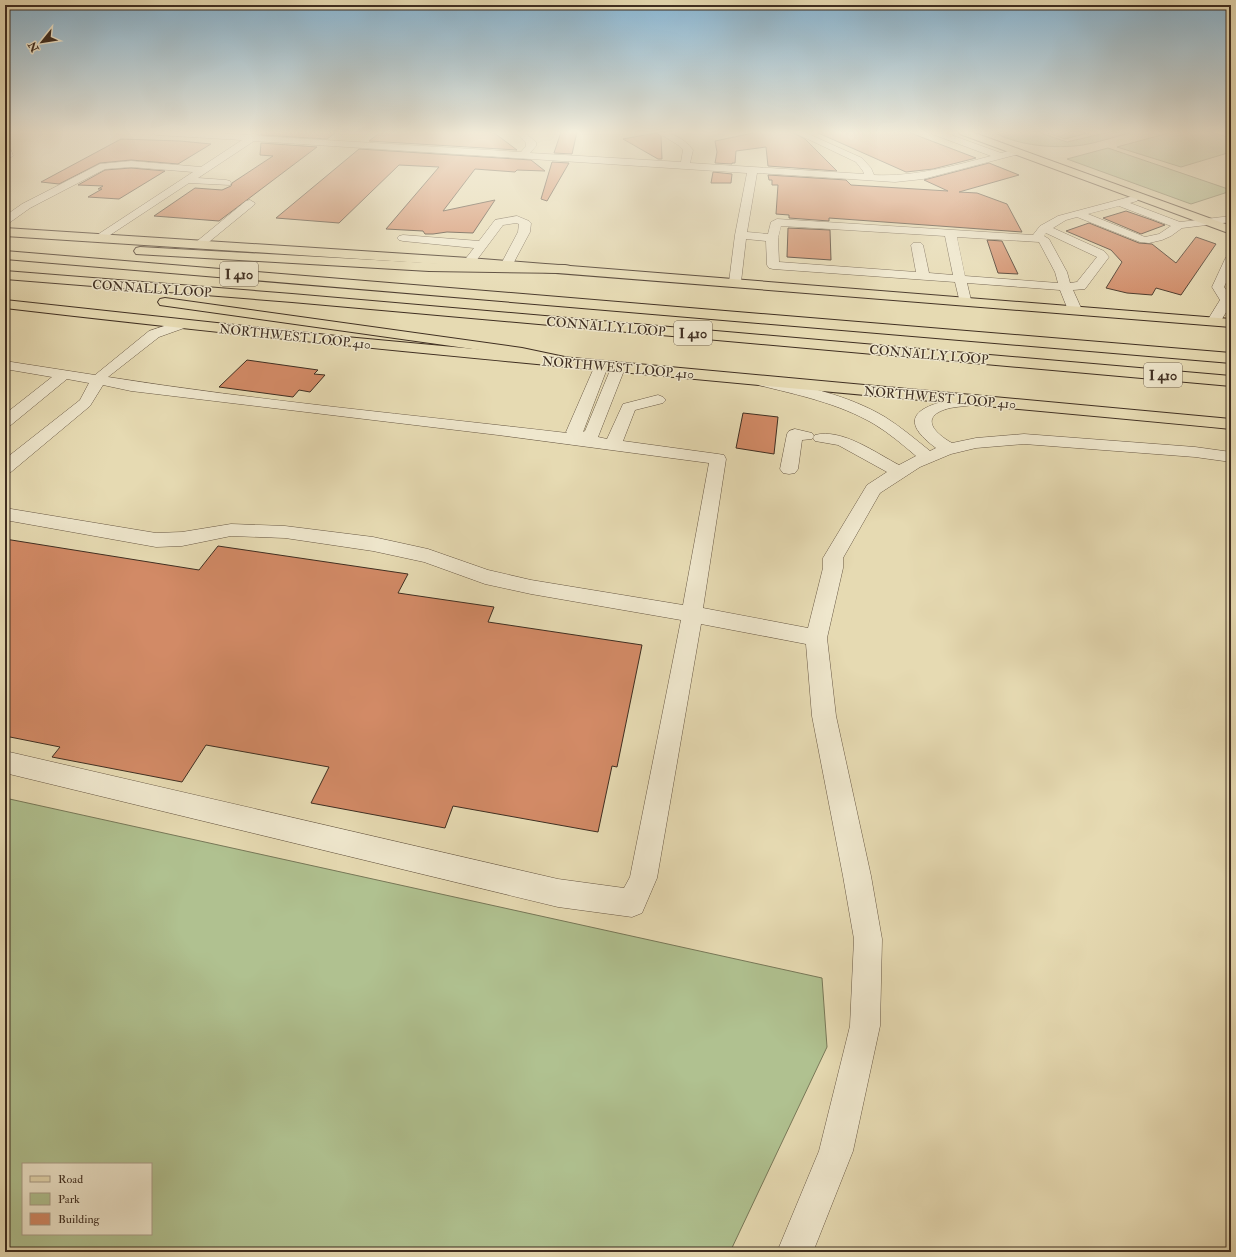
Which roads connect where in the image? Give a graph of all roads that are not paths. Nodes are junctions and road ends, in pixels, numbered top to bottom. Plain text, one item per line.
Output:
1 (54, 191) edge
2 (171, 191) edge
3 (749, 191) edge
4 (1123, 191) edge
5 (1141, 197) junction
6 (250, 203) dead end
7 (1120, 203) junction
8 (1231, 208) edge
9 (1078, 214) junction
10 (1231, 219) edge
11 (5, 221) edge
12 (1205, 221) junction
13 (1179, 225) junction
14 (1044, 228) junction
15 (1231, 230) edge
16 (5, 232) edge
17 (950, 233) junction
18 (741, 235) junction
19 (100, 237) junction
20 (775, 237) junction
21 (403, 238) dead end
22 (1036, 239) junction
23 (5, 243) edge
24 (200, 244) junction
25 (482, 245) junction
26 (931, 246) dead end
27 (948, 247) junction
28 (967, 248) dead end
29 (1036, 253) dead end
30 (5, 254) edge
31 (1051, 254) junction
32 (1231, 259) edge
33 (469, 262) junction
34 (507, 264) junction
35 (566, 269) junction
36 (854, 271) junction
37 (5, 275) edge
38 (923, 276) junction
39 (960, 279) junction
40 (735, 282) junction
41 (89, 283) junction
42 (1065, 286) junction
43 (857, 292) junction
44 (965, 300) junction
45 (1229, 300) edge
46 (5, 304) edge
47 (1075, 310) junction
48 (142, 320) junction
49 (1214, 321) junction
50 (1231, 323) edge
51 (182, 324) junction
52 (1231, 358) edge
53 (574, 363) junction
54 (6, 366) edge
55 (601, 366) junction
56 (618, 368) junction
57 (1094, 369) junction
58 (63, 375) junction
59 (80, 378) junction
60 (98, 380) junction
61 (753, 380) junction
62 (1231, 380) edge
63 (1231, 390) edge
64 (658, 400) dead end
65 (978, 400) junction
66 (5, 422) edge
67 (1231, 424) edge
68 (581, 440) junction
69 (613, 444) junction
70 (950, 449) junction
71 (5, 451) edge
72 (1231, 457) edge
73 (927, 458) junction
74 (5, 468) edge
75 (789, 469) dead end
76 (899, 472) junction
77 (5, 514) edge
78 (692, 614) junction
79 (816, 638) junction
80 (5, 762) edge
81 (795, 1252) edge

1 - 11 street
2 - 19 street
3 - 18 street
4 - 5 main road
5 - 7 street
5 - 12 main road
6 - 24 street
7 - 9 street
7 - 13 street
8 - 12 street
9 - 13 street
9 - 14 street
10 - 12 street
12 - 13 street
12 - 15 main road
14 - 22 street
14 - 42 street
16 - 19 main road
17 - 20 street
17 - 22 street
17 - 27 street
18 - 20 street
18 - 40 street
19 - 24 main road
20 - 36 street
21 - 25 street
22 - 31 street
23 - 35 main road
24 - 33 main road
25 - 33 street
25 - 34 street
26 - 38 street
27 - 28 street
27 - 39 street
29 - 31 street
30 - 52 main road, CONNALLY LOOP / I 410
31 - 42 street
32 - 45 street
33 - 34 main road
34 - 35 main road
35 - 40 main road
36 - 38 street
36 - 43 street
37 - 41 main road, CONNALLY LOOP / I 410
38 - 39 street
39 - 42 street
39 - 44 street
40 - 43 main road
41 - 53 main road
41 - 57 main road, CONNALLY LOOP / I 410
42 - 47 street
43 - 44 main road
44 - 47 main road
45 - 49 street
46 - 48 main road, NORTHWEST LOOP 410
47 - 49 main road
48 - 51 main road, NORTHWEST LOOP 410
48 - 59 street
49 - 50 main road
51 - 53 main road, NORTHWEST LOOP 410
51 - 60 street
53 - 55 main road, NORTHWEST LOOP 410
54 - 58 street
55 - 56 main road, NORTHWEST LOOP 410
55 - 68 street
56 - 61 main road, NORTHWEST LOOP 410
56 - 68 street
57 - 62 main road, CONNALLY LOOP / I 410
57 - 63 main road
58 - 59 street
58 - 66 street
59 - 60 street
59 - 71 street
60 - 68 street
60 - 74 street
61 - 65 main road, NORTHWEST LOOP 410
61 - 73 street
64 - 69 street
65 - 67 main road, NORTHWEST LOOP 410
65 - 70 street
68 - 69 street
69 - 78 street
70 - 72 street
70 - 73 street
73 - 76 street
75 - 76 street
76 - 79 street
77 - 78 street
78 - 79 street
78 - 80 street
79 - 81 street

